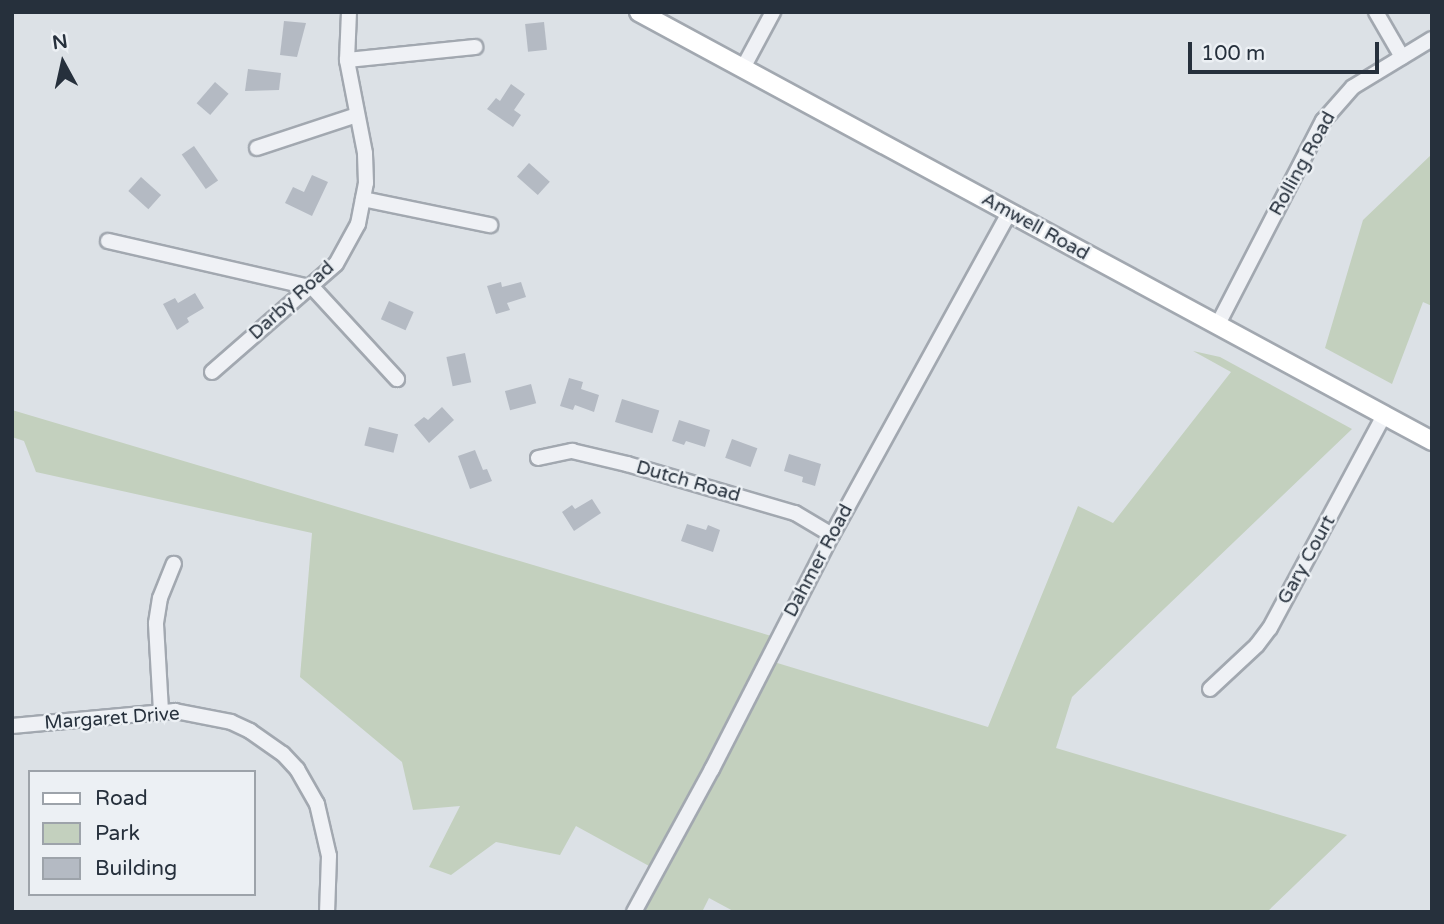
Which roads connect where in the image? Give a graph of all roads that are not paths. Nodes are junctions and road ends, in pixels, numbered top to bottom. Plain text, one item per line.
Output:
1 (349, 12) edge
2 (639, 12) edge
3 (773, 12) edge
4 (1376, 12) edge
5 (1432, 39) edge
6 (475, 47) dead end
7 (1402, 57) junction
8 (347, 60) junction
9 (743, 68) junction
10 (357, 115) junction
11 (257, 148) dead end
12 (363, 199) junction
13 (1009, 213) junction
14 (490, 225) dead end
15 (108, 241) dead end
16 (313, 288) junction
17 (1217, 326) junction
18 (212, 372) dead end
19 (397, 379) dead end
20 (1384, 415) junction
21 (1432, 441) edge
22 (538, 458) dead end
23 (832, 535) junction
24 (174, 564) dead end
25 (1210, 689) dead end
26 (161, 711) junction
27 (12, 726) edge
28 (327, 912) edge
29 (634, 912) edge

1 - 8 street, Darby Road
2 - 9 main road, Amwell Road
3 - 9 street
4 - 7 street
5 - 7 street, Rolling Road
6 - 8 street
7 - 17 street, Rolling Road
8 - 10 street, Darby Road
9 - 13 main road, Amwell Road
10 - 11 street
10 - 12 street, Darby Road
12 - 14 street
12 - 16 street, Darby Road
13 - 17 main road, Amwell Road
13 - 23 street, Dahmer Road
15 - 16 street
16 - 18 street, Darby Road
16 - 19 street
17 - 20 main road, Amwell Road
20 - 21 main road, Amwell Road
20 - 25 street, Gary Court
22 - 23 street, Dutch Road
23 - 29 street, Dahmer Road
24 - 26 street
26 - 27 street, Margaret Drive
26 - 28 street, Margaret Drive

